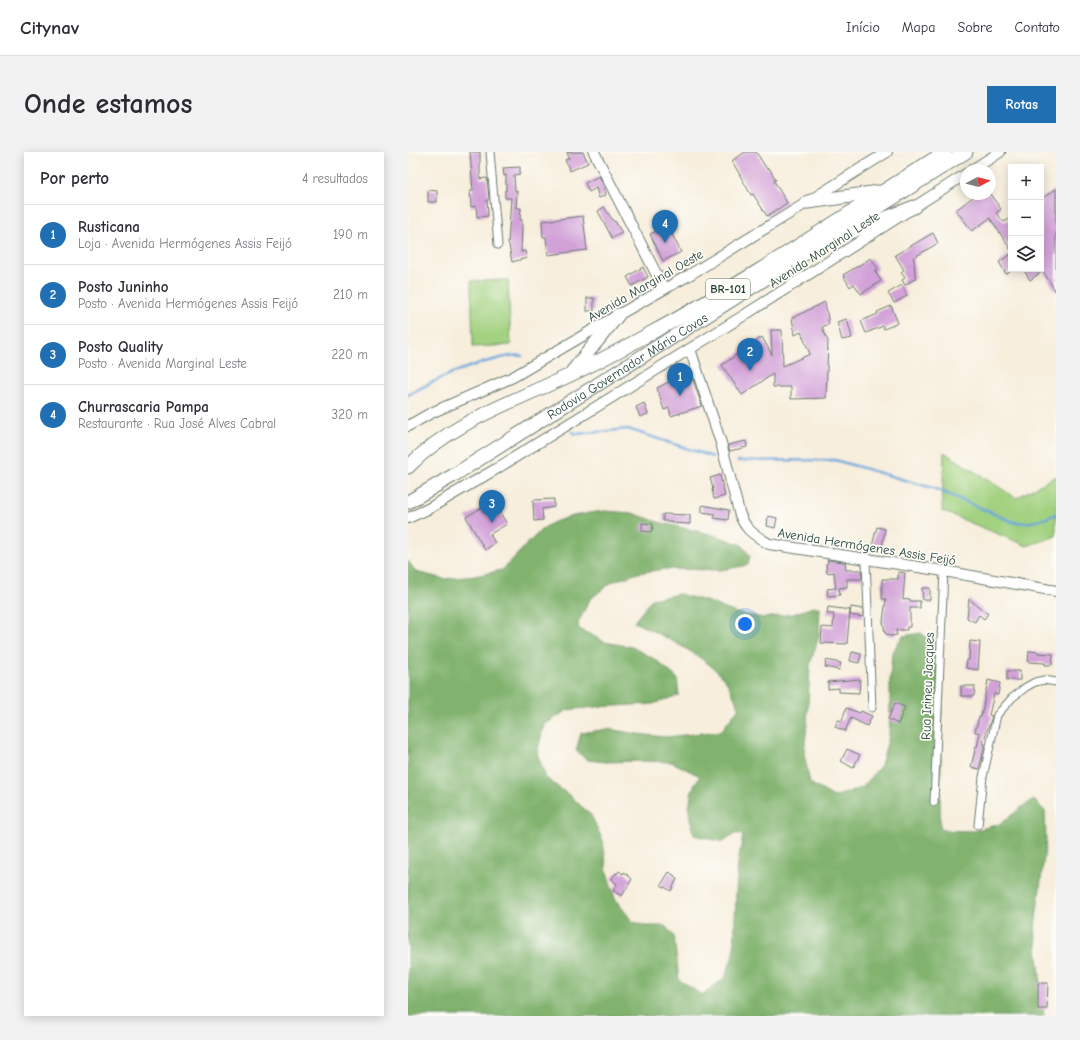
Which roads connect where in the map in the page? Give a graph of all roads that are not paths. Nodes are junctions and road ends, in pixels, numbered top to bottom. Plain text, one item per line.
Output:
1 (490, 152) edge
2 (594, 152) edge
3 (886, 152) edge
4 (945, 152) edge
5 (966, 152) edge
6 (1000, 152) edge
7 (981, 164) edge
8 (960, 178) edge
9 (882, 192) junction
10 (808, 202) junction
11 (914, 207) junction
12 (822, 244) junction
13 (498, 245) dead end
14 (664, 289) junction
15 (618, 315) junction
16 (690, 348) junction
17 (569, 376) junction
18 (408, 426) edge
19 (411, 464) edge
20 (408, 502) edge
21 (408, 518) edge
22 (866, 560) junction
23 (944, 571) junction
24 (1056, 591) edge
25 (1056, 682) edge
26 (872, 708) dead end
27 (934, 802) dead end
28 (978, 825) dead end

1 - 13 street
2 - 14 main road
3 - 10 main road, Avenida Marginal Oeste
4 - 9 highway, Rodovia Governador Mário Covas / BR-101
5 - 12 highway, Rodovia Governador Mário Covas / BR-101
6 - 7 main road
8 - 11 main road, Avenida Marginal Leste
9 - 10 highway
9 - 17 highway, Rodovia Governador Mário Covas / BR-101
10 - 14 main road, Avenida Marginal Oeste
11 - 12 highway
11 - 16 main road, Avenida Marginal Leste
12 - 20 highway, Rodovia Governador Mário Covas / BR-101
14 - 15 main road, Avenida Marginal Oeste
15 - 17 highway
15 - 18 main road, Avenida Marginal Oeste
16 - 21 main road, Avenida Marginal Leste
16 - 22 main road, Avenida Hermógenes Assis Feijó
17 - 19 highway, Rodovia Governador Mário Covas / BR-101
22 - 23 main road, Avenida Hermógenes Assis Feijó
22 - 26 street
23 - 24 main road, Avenida Hermógenes Assis Feijó
23 - 27 street, Rua Irineu Jacques
25 - 28 street

